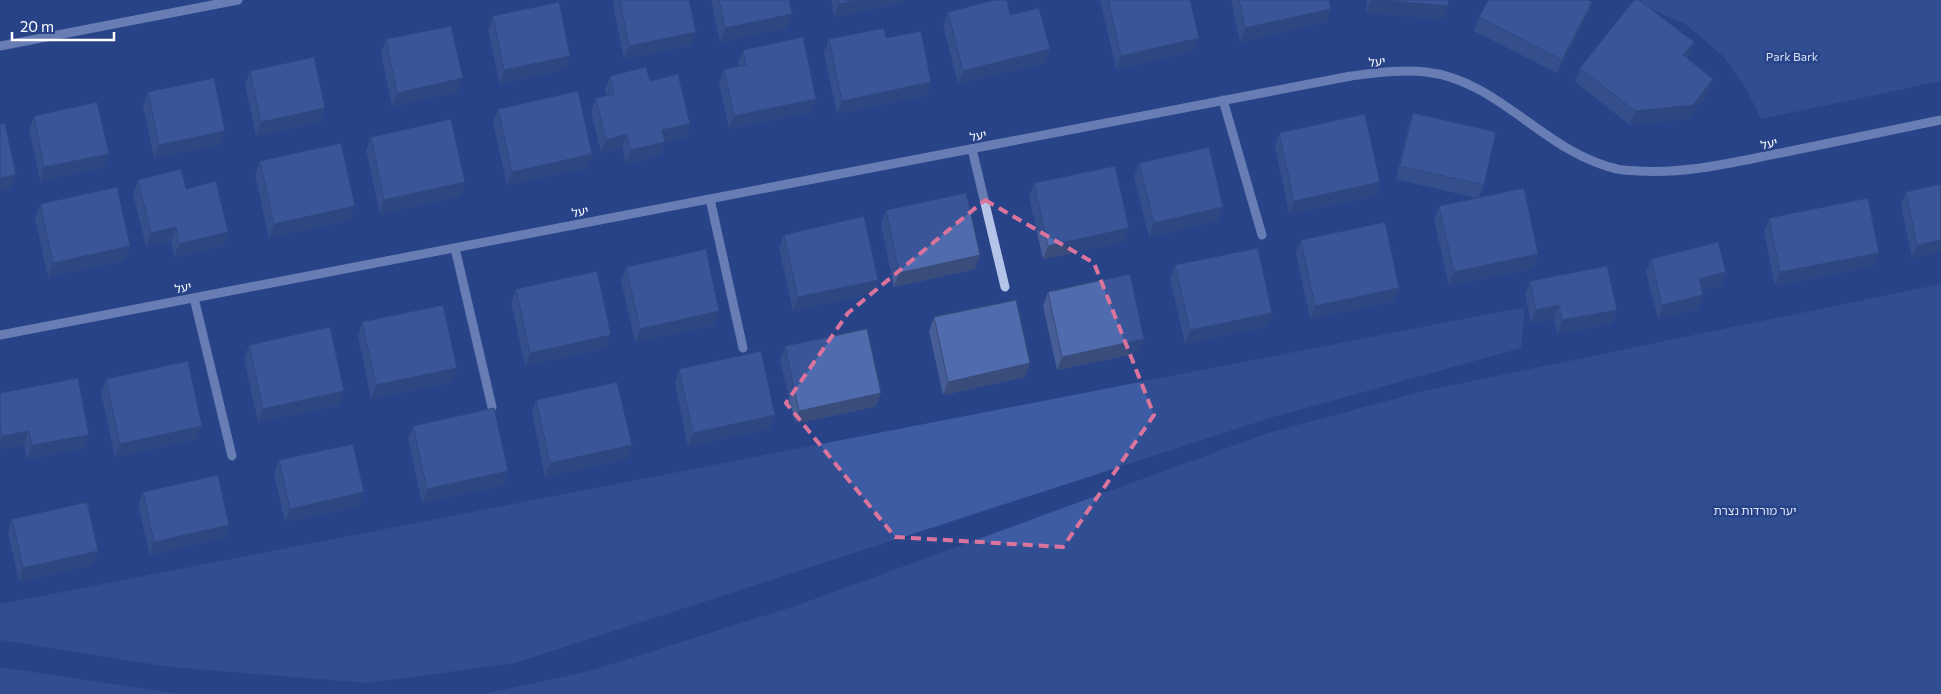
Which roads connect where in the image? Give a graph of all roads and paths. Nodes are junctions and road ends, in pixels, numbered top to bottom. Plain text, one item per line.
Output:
1 (238, 0) edge
2 (0, 46) edge
3 (1223, 100) junction
4 (1941, 120) edge
5 (972, 149) junction
6 (710, 199) junction
7 (1262, 234) dead end
8 (455, 248) junction
9 (1005, 286) dead end
10 (194, 298) junction
11 (0, 335) edge
12 (743, 348) dead end
13 (492, 407) edge
14 (232, 456) dead end

1 - 2 street
3 - 4 street, יעל
3 - 5 street, יעל
3 - 7 street
5 - 6 street, יעל
5 - 9 street
6 - 8 street, יעל
6 - 12 street
8 - 10 street, יעל
8 - 13 street
10 - 11 street, יעל
10 - 14 street

